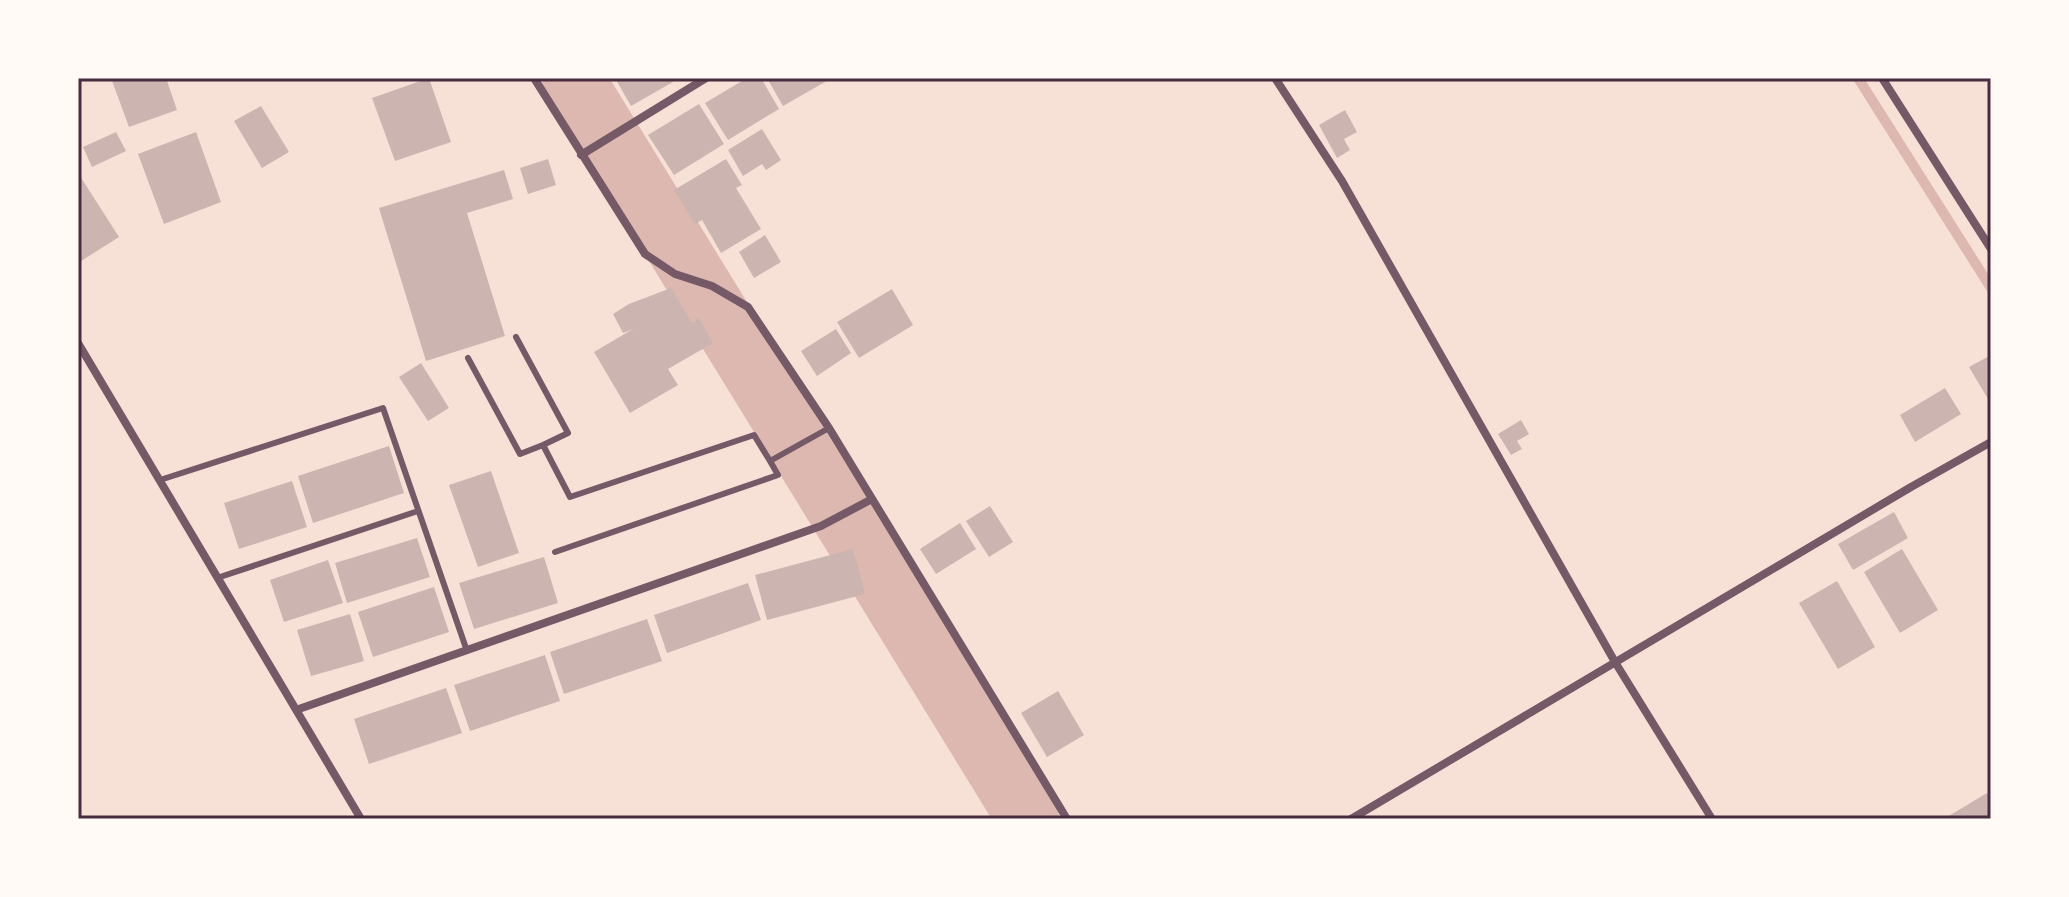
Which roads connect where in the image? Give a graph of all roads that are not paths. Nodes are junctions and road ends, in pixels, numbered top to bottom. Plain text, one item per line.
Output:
1 (534, 78) edge
2 (706, 78) edge
3 (1275, 78) edge
4 (1882, 78) edge
5 (581, 155) junction
6 (1991, 249) edge
7 (516, 337) dead end
8 (78, 343) edge
9 (468, 358) dead end
10 (829, 428) junction
11 (1991, 442) edge
12 (543, 445) junction
13 (770, 461) junction
14 (160, 480) junction
15 (872, 499) junction
16 (418, 511) junction
17 (555, 552) dead end
18 (217, 578) junction
19 (467, 651) junction
20 (1615, 662) junction
21 (296, 710) junction
22 (361, 819) edge
23 (1067, 819) edge
24 (1351, 819) edge
25 (1712, 819) edge

1 - 5 street
2 - 5 street
3 - 20 street
4 - 6 street
5 - 10 street
7 - 12 lane
8 - 14 street
9 - 12 lane
10 - 13 lane
10 - 15 street
11 - 20 street
12 - 13 lane
13 - 17 lane
14 - 16 lane
14 - 18 street
15 - 19 street
15 - 23 street
16 - 18 lane
16 - 19 lane
18 - 21 street
19 - 21 street
20 - 24 street
20 - 25 street
21 - 22 street

